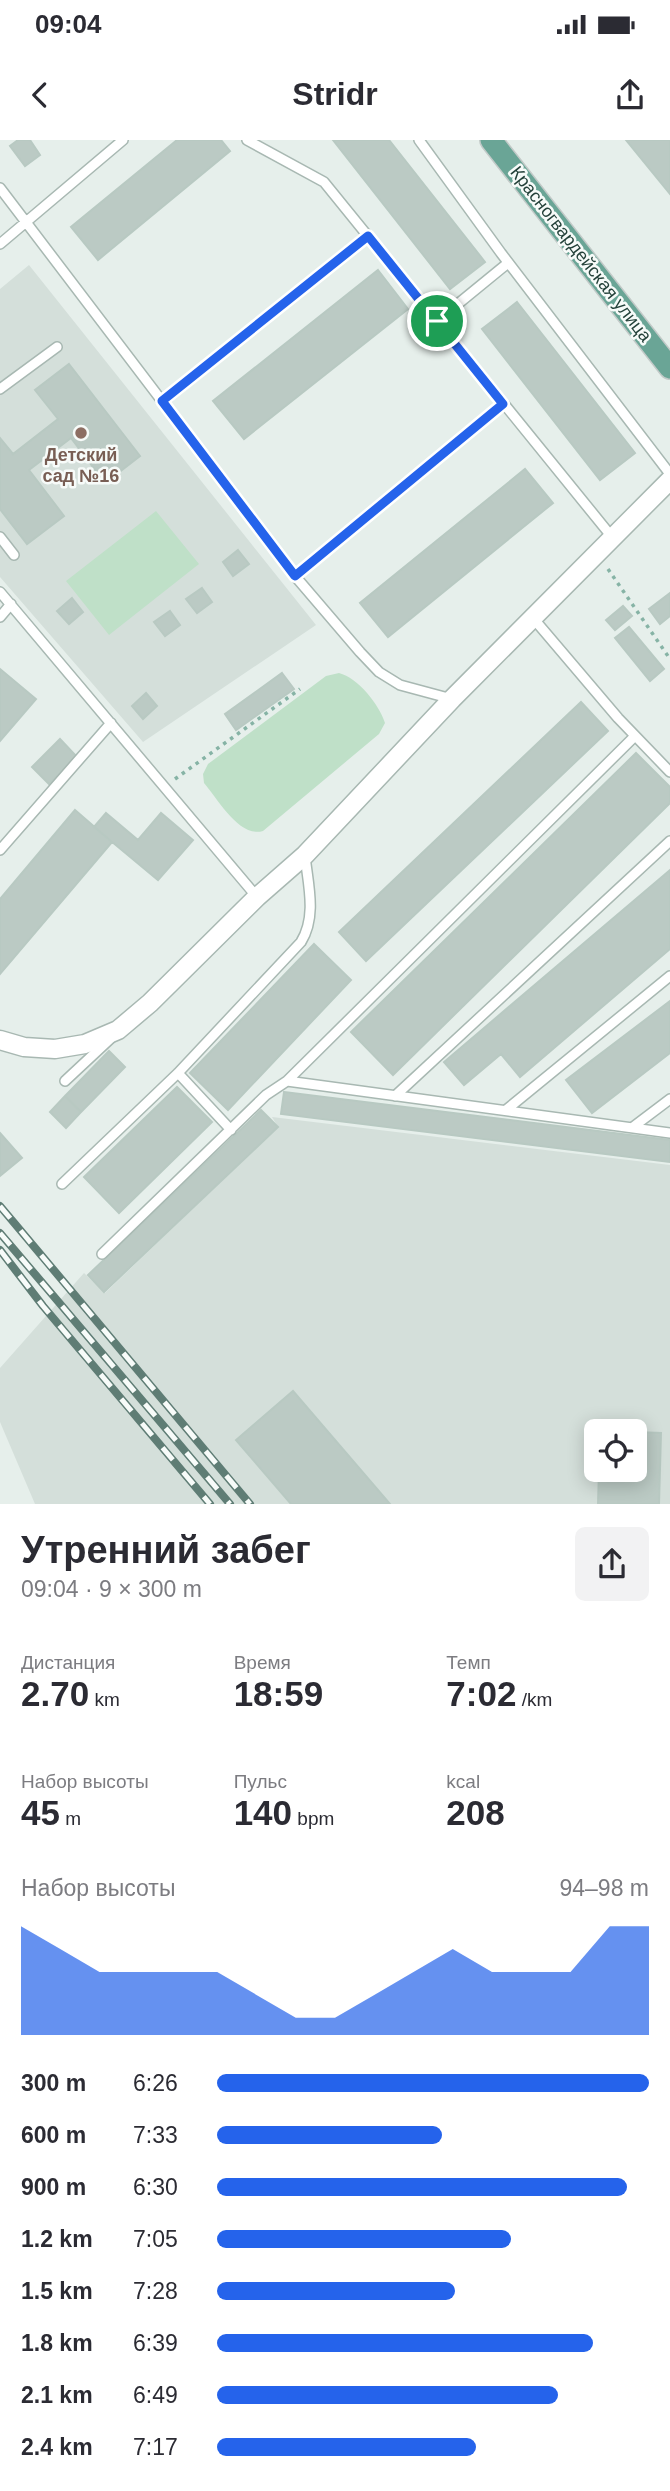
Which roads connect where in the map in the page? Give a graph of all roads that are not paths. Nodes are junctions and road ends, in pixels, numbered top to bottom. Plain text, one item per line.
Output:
1 (123, 140) edge
2 (247, 140) edge
3 (419, 140) edge
4 (491, 140) edge
5 (0, 188) edge
6 (24, 221) junction
7 (368, 236) junction
8 (0, 244) edge
9 (508, 263) junction
10 (437, 321) junction
11 (57, 347) dead end
12 (670, 368) edge
13 (0, 389) edge
14 (162, 401) junction
15 (503, 404) junction
16 (670, 474) edge
17 (670, 480) edge
18 (0, 537) edge
19 (612, 537) junction
20 (14, 555) dead end
21 (295, 576) junction
22 (0, 592) edge
23 (11, 604) junction
24 (0, 617) edge
25 (533, 618) junction
26 (452, 699) junction
27 (111, 723) junction
28 (635, 736) junction
29 (670, 772) edge
30 (670, 841) edge
31 (0, 850) edge
32 (304, 855) junction
33 (257, 897) junction
34 (670, 976) edge
35 (118, 1030) junction
36 (0, 1040) edge
37 (177, 1073) junction
38 (65, 1081) dead end
39 (287, 1081) junction
40 (395, 1096) junction
41 (670, 1099) edge
42 (506, 1110) junction
43 (633, 1127) junction
44 (231, 1130) junction
45 (670, 1133) edge
46 (62, 1184) dead end
47 (102, 1254) dead end

1 - 6 lane
2 - 7 lane
3 - 9 lane
4 - 12 main road, Красногвардейская улица
5 - 6 lane
6 - 8 lane
6 - 14 lane
7 - 10 lane
7 - 14 lane
9 - 10 lane
9 - 16 lane
10 - 15 lane
11 - 13 lane
14 - 21 lane
15 - 19 lane
15 - 21 lane
17 - 19 street
18 - 20 lane
19 - 25 street
21 - 26 lane
22 - 23 lane
23 - 24 lane
23 - 27 lane
25 - 26 street
25 - 28 lane
26 - 32 street
27 - 31 lane
27 - 33 lane
28 - 29 lane
28 - 39 lane
30 - 40 lane
32 - 33 street
32 - 37 lane
33 - 35 street
34 - 42 lane
35 - 36 street
35 - 38 lane
37 - 44 lane
37 - 46 lane
39 - 40 lane
39 - 44 lane
40 - 42 lane
41 - 43 lane
42 - 43 lane
43 - 45 lane
44 - 47 lane

